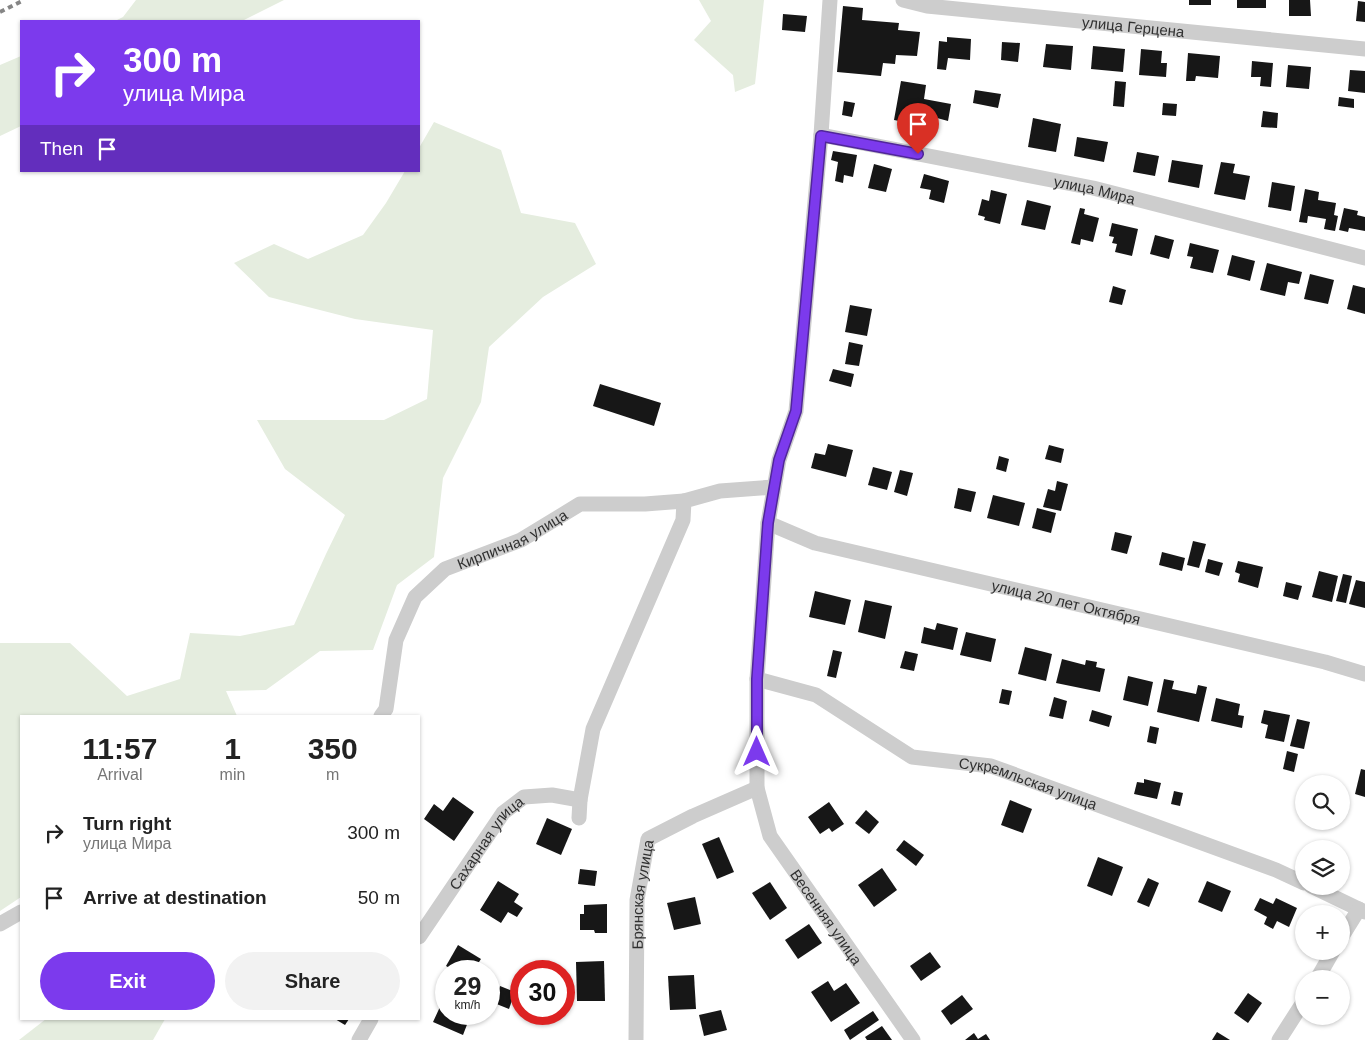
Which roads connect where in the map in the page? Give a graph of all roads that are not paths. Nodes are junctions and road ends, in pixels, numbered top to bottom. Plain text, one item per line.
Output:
1 (830, 0) edge
2 (903, 0) edge
3 (1365, 49) edge
4 (821, 136) junction
5 (1365, 258) edge
6 (774, 487) junction
7 (684, 501) junction
8 (768, 523) junction
9 (1365, 674) edge
10 (757, 679) junction
11 (382, 715) edge
12 (757, 788) junction
13 (580, 800) junction
14 (579, 818) dead end
15 (1295, 879) edge
16 (1330, 895) edge
17 (1362, 910) edge
18 (20, 913) edge
19 (0, 924) edge
20 (1350, 926) edge
21 (420, 936) edge
22 (1295, 1015) edge
23 (370, 1020) edge
24 (359, 1040) edge
25 (636, 1040) edge
26 (912, 1040) edge
27 (1279, 1040) edge

1 - 4 street, Весенняя улица
2 - 3 street, улица Герцена
4 - 5 street, улица Мира
4 - 6 street, Весенняя улица
6 - 7 street, Кирпичная улица
6 - 8 street, Весенняя улица
7 - 11 street, Кирпичная улица
7 - 13 street
8 - 9 street, улица 20 лет Октября
8 - 10 street, Весенняя улица
10 - 12 street, Весенняя улица
10 - 15 street, Сукремльская улица
12 - 25 street, Брянская улица
12 - 26 street, Весенняя улица
13 - 14 street
13 - 21 street, Сахарная улица
16 - 17 street
17 - 20 street
18 - 19 street
22 - 27 street
23 - 24 street

